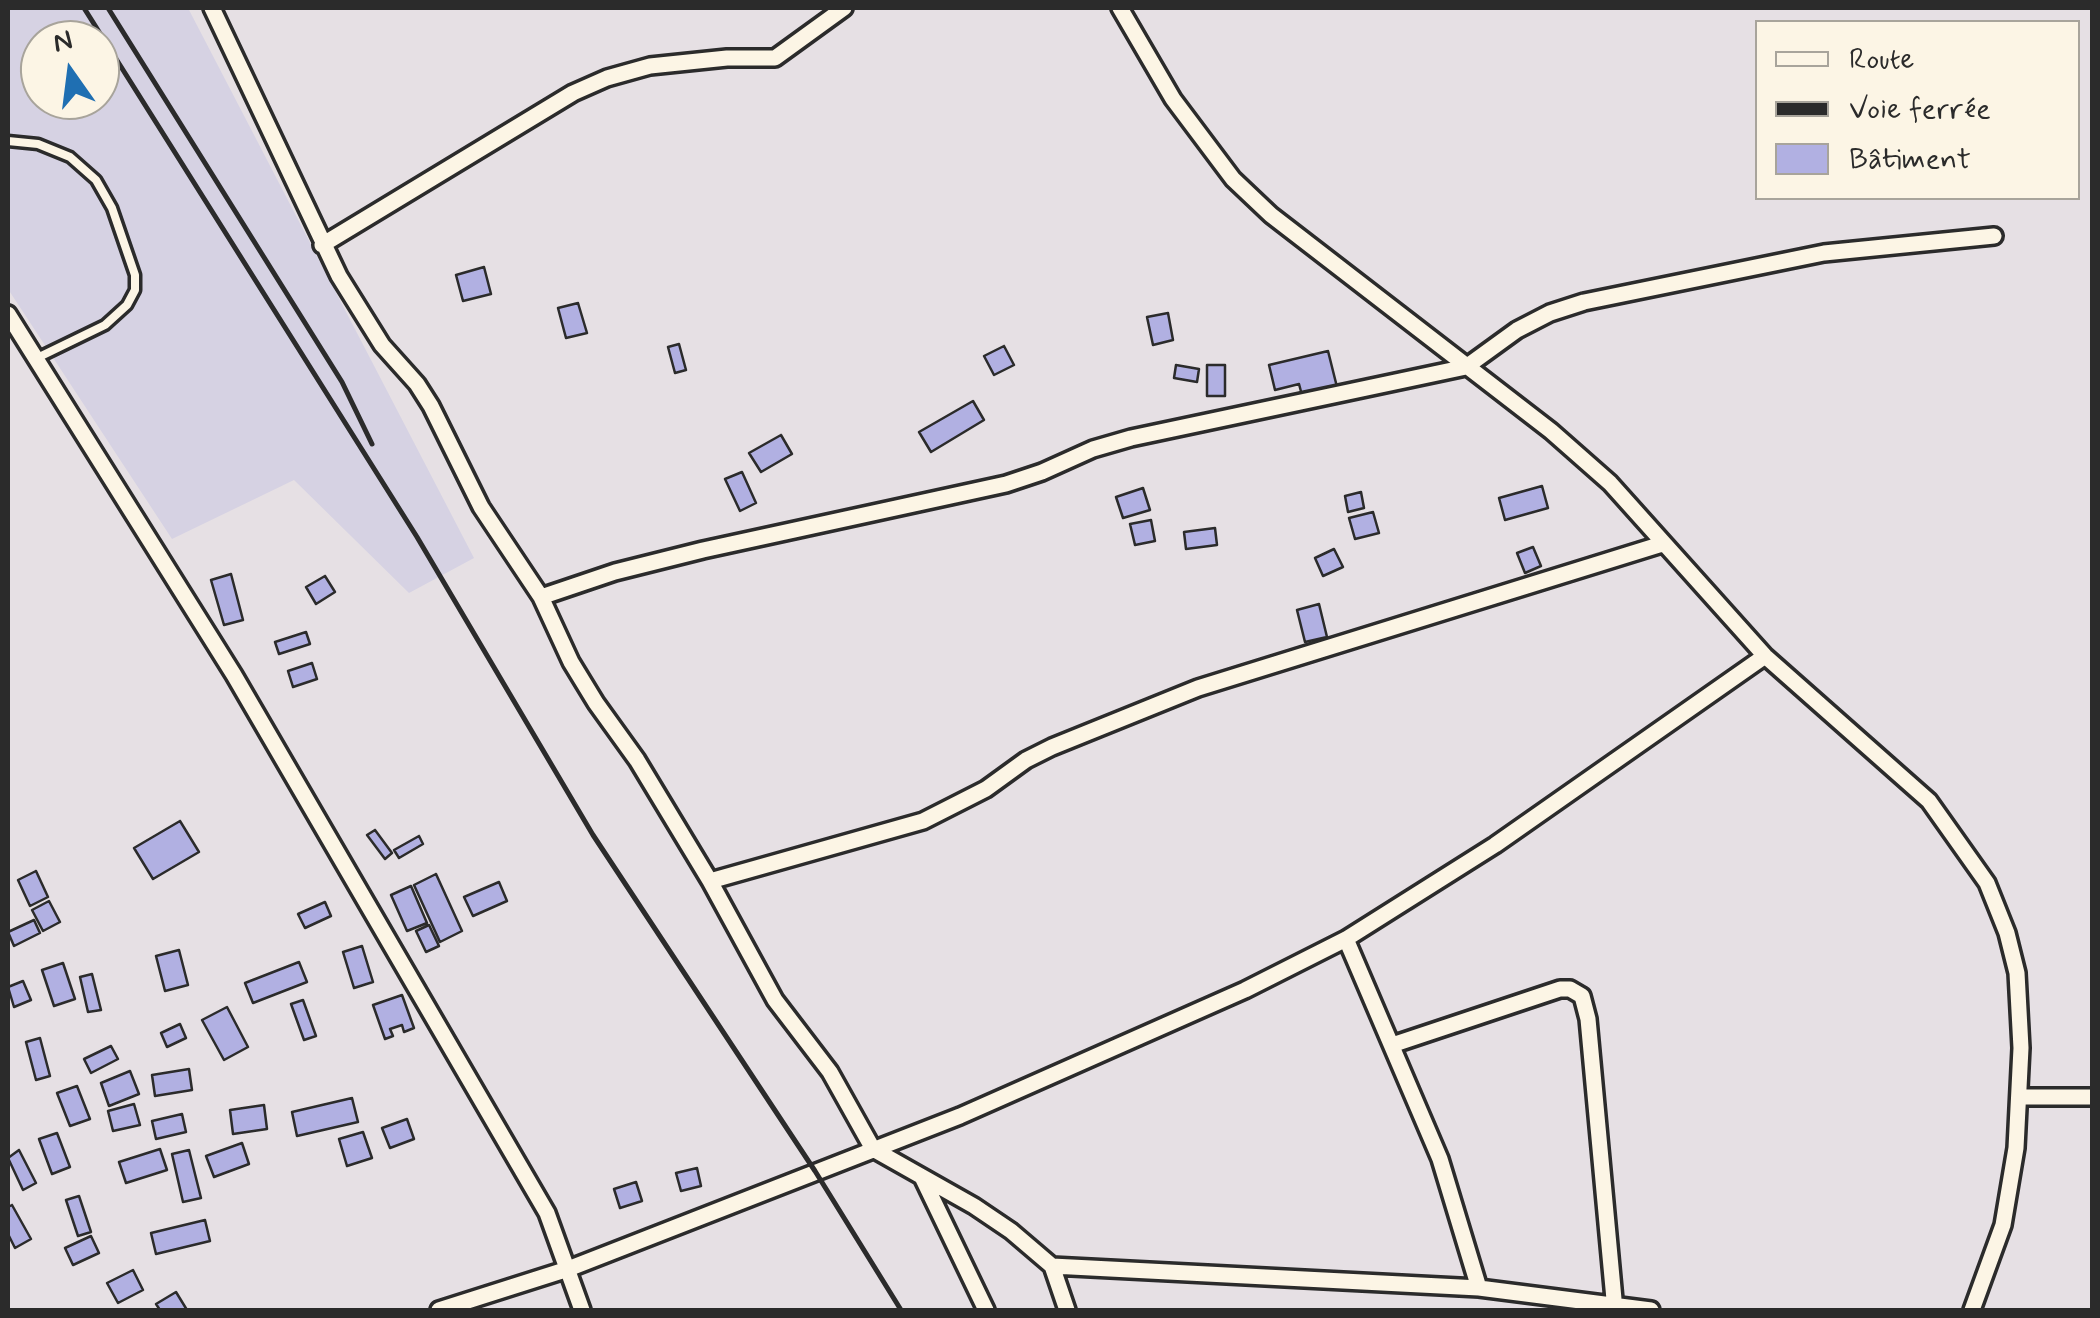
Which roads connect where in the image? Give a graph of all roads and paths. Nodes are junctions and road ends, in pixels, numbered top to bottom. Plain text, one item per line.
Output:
1 (212, 8) edge
2 (844, 8) edge
3 (1120, 8) edge
4 (8, 141) edge
5 (1994, 236) dead end
6 (322, 245) junction
7 (8, 314) edge
8 (36, 358) junction
9 (1466, 367) junction
10 (1662, 544) junction
11 (540, 597) junction
12 (1765, 656) junction
13 (710, 881) junction
14 (1346, 939) junction
15 (1392, 1045) junction
16 (2092, 1096) edge
17 (2019, 1097) junction
18 (873, 1149) junction
19 (922, 1177) junction
20 (1052, 1266) junction
21 (568, 1269) junction
22 (1480, 1288) junction
23 (1615, 1308) edge
24 (439, 1310) edge
25 (582, 1310) edge
26 (986, 1310) edge
27 (1067, 1310) edge
28 (1650, 1310) edge
29 (1972, 1310) edge

1 - 6 street
2 - 6 street
3 - 9 street
4 - 8 lane
5 - 9 street
6 - 11 street
7 - 8 street
8 - 21 street
9 - 10 street
9 - 11 street
10 - 12 street
10 - 13 street
11 - 13 street
12 - 14 street
12 - 17 street
13 - 18 street
14 - 15 street
14 - 18 street
15 - 22 street
15 - 23 street
16 - 17 street
17 - 29 street
18 - 19 street
18 - 21 street
19 - 20 street
19 - 26 street
20 - 22 street
20 - 27 street
21 - 24 street
21 - 25 street
22 - 23 street
23 - 28 street

